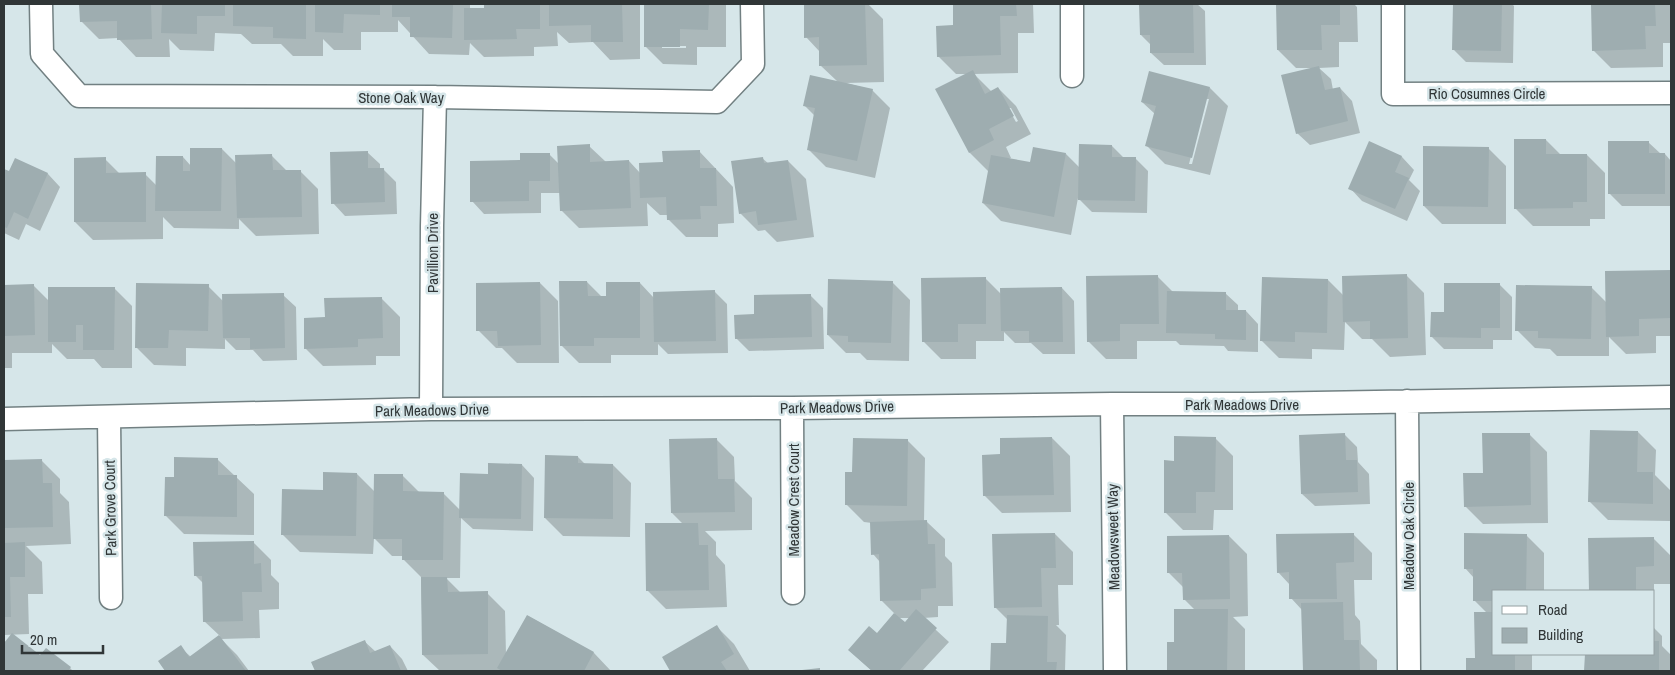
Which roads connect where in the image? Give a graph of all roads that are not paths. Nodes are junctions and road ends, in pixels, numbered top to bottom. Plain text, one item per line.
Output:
1 (41, 4) edge
2 (752, 4) edge
3 (1072, 4) edge
4 (1394, 4) edge
5 (1072, 76) dead end
6 (1671, 93) edge
7 (435, 97) junction
8 (1671, 397) edge
9 (1407, 401) junction
10 (1112, 404) junction
11 (792, 408) junction
12 (431, 409) junction
13 (109, 418) junction
14 (4, 419) edge
15 (793, 593) dead end
16 (111, 598) dead end
17 (1115, 671) edge
18 (1410, 671) edge

1 - 7 street, Stone Oak Way
2 - 7 street, Stone Oak Way
3 - 5 street
4 - 6 street, Rio Cosumnes Circle
7 - 12 street, Pavillion Drive
8 - 9 street, Park Meadows Drive
9 - 10 street, Park Meadows Drive
9 - 18 street, Meadow Oak Circle
10 - 11 street, Park Meadows Drive
10 - 17 street, Meadowsweet Way
11 - 12 street, Park Meadows Drive
11 - 15 street, Meadow Crest Court
12 - 13 street, Park Meadows Drive
13 - 14 street, Park Meadows Drive
13 - 16 street, Park Grove Court

